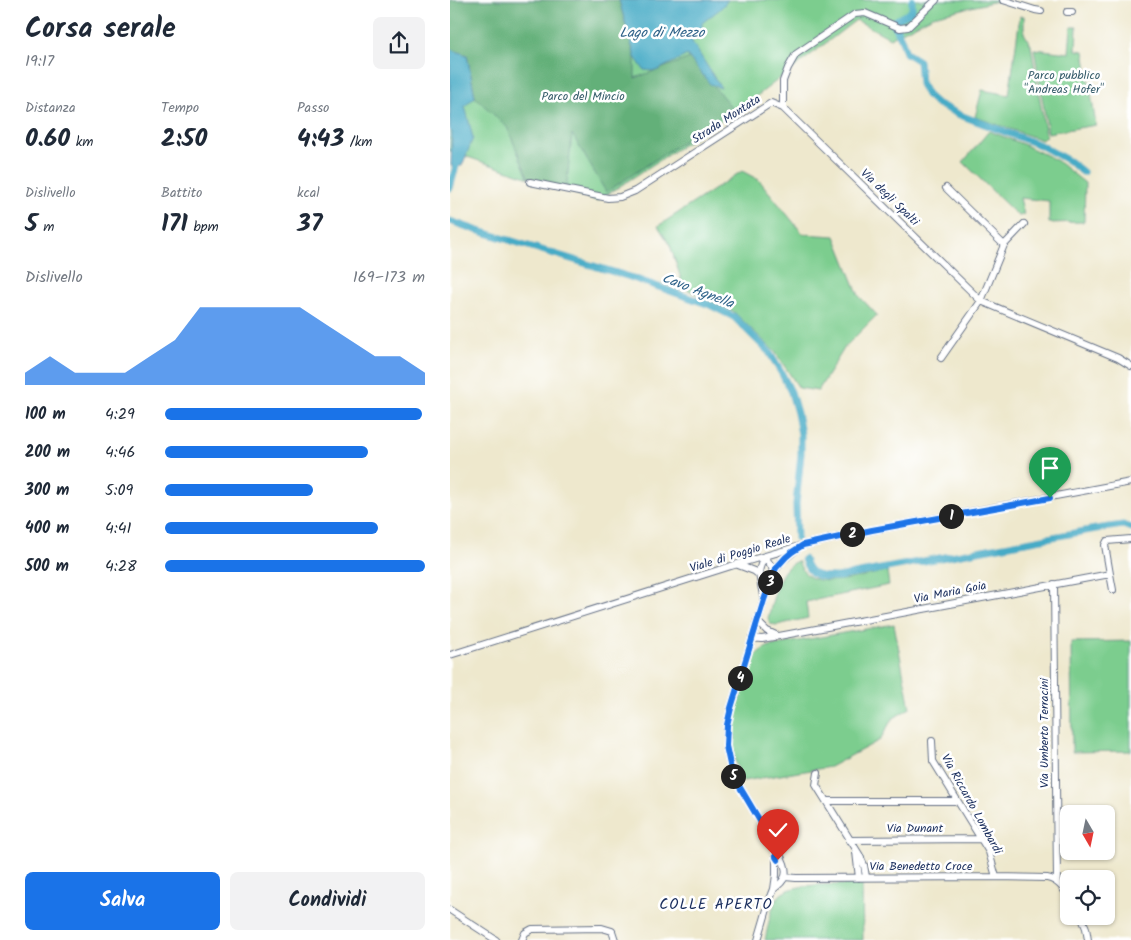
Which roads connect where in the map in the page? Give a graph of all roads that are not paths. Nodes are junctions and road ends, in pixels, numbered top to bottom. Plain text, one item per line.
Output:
1 (936, 0) edge
2 (1003, 0) edge
3 (1041, 11) dead end
4 (783, 108) junction
5 (530, 182) dead end
6 (946, 188) dead end
7 (1024, 224) dead end
8 (1004, 245) junction
9 (981, 302) junction
10 (941, 358) dead end
11 (1131, 366) edge
12 (1131, 482) edge
13 (1131, 539) edge
14 (803, 545) junction
15 (764, 557) junction
16 (737, 565) junction
17 (773, 574) junction
18 (1110, 574) junction
19 (759, 575) junction
20 (1054, 584) junction
21 (1113, 590) dead end
22 (764, 600) junction
23 (757, 621) junction
24 (779, 636) junction
25 (752, 638) junction
26 (450, 655) edge
27 (932, 741) dead end
28 (818, 773) dead end
29 (827, 801) junction
30 (957, 801) junction
31 (849, 840) junction
32 (981, 840) junction
33 (776, 848) junction
34 (776, 857) junction
35 (785, 877) junction
36 (863, 877) junction
37 (996, 877) junction
38 (1057, 881) junction
39 (1060, 885) edge
40 (774, 889) junction
41 (450, 910) edge
42 (1085, 925) edge
43 (496, 940) edge
44 (522, 940) edge
45 (615, 940) edge
46 (758, 940) edge
47 (1088, 940) edge

1 - 4 street
2 - 3 street
4 - 5 street, Strada Montata
4 - 9 street, Via degli Spalti
6 - 8 street
7 - 8 street
8 - 9 street
9 - 10 street
9 - 11 street, Via degli Spalti
12 - 14 street, Viale di Poggio Reale
13 - 18 street
14 - 15 street, Viale di Poggio Reale
14 - 17 street
15 - 16 street, Viale di Poggio Reale
15 - 17 street
15 - 19 street
16 - 19 street
16 - 26 street, Viale di Poggio Reale
17 - 22 street
18 - 20 street, Via Maria Goia
18 - 21 street
19 - 22 street
20 - 24 street, Via Maria Goia
20 - 38 street, Via Umberto Terracini
22 - 23 street
23 - 24 street
23 - 25 street
24 - 25 street, Via Maria Goia
25 - 33 street
27 - 30 street, Via Riccardo Lombardi
28 - 29 street
29 - 30 street
29 - 31 street
30 - 32 street, Via Riccardo Lombardi
31 - 32 street, Via Dunant
31 - 36 street
32 - 37 street, Via Riccardo Lombardi
33 - 34 street
33 - 35 street
34 - 35 street
34 - 40 street
35 - 36 street, Via Benedetto Croce
35 - 40 street
36 - 37 street, Via Benedetto Croce
37 - 38 street, Via Benedetto Croce
38 - 39 street
40 - 46 street
41 - 43 street
42 - 47 street
44 - 45 street

